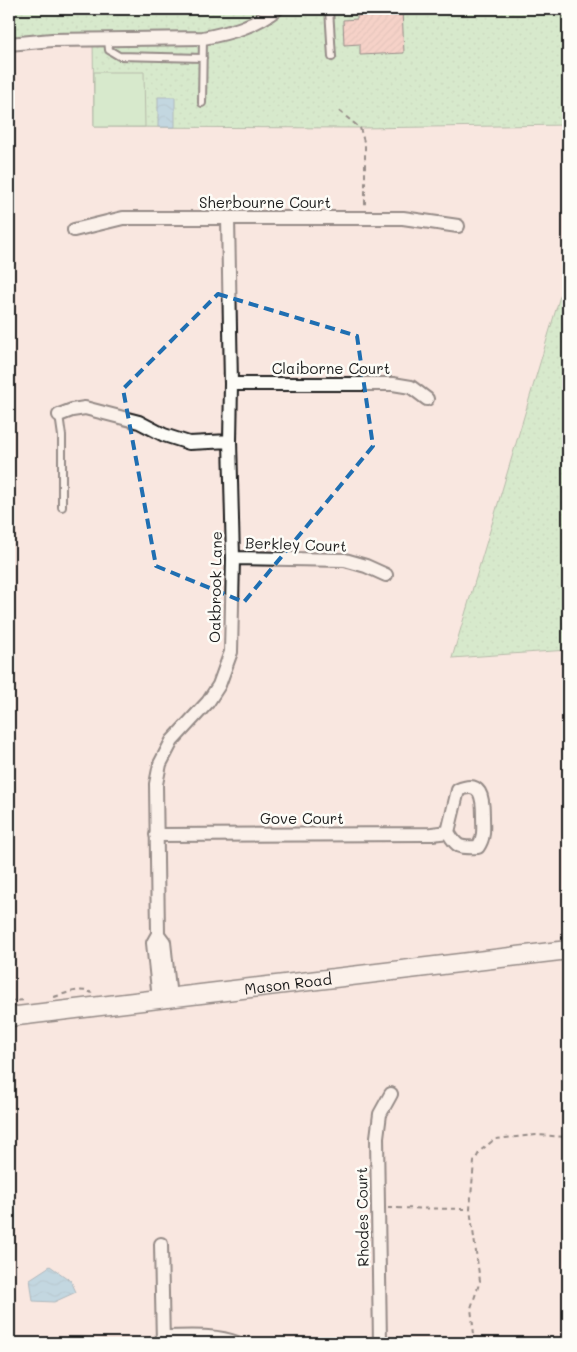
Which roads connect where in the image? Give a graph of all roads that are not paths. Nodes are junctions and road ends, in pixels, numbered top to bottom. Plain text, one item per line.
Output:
1 (277, 9) edge
2 (329, 9) edge
3 (203, 38) junction
4 (108, 39) junction
5 (9, 44) edge
6 (332, 57) dead end
7 (203, 58) junction
8 (202, 103) dead end
9 (228, 218) junction
10 (458, 226) dead end
11 (74, 230) dead end
12 (231, 384) junction
13 (428, 399) dead end
14 (59, 415) joint
15 (230, 441) junction
16 (62, 507) dead end
17 (233, 558) junction
18 (386, 575) dead end
19 (448, 832) junction
20 (156, 835) junction
21 (568, 950) edge
22 (165, 998) junction
23 (9, 1017) edge
24 (391, 1094) dead end
25 (161, 1244) dead end
26 (163, 1340) edge
27 (237, 1343) edge
28 (380, 1343) edge

1 - 3 street
2 - 6 lane
3 - 4 street
3 - 7 lane
4 - 5 street
4 - 7 lane
7 - 8 lane
9 - 10 street, Sherbourne Court
9 - 11 street, Sherbourne Court
9 - 12 street, Oakbrook Lane
12 - 13 street, Claiborne Court
12 - 15 street, Oakbrook Lane
14 - 15 street
14 - 16 lane
15 - 17 street, Oakbrook Lane
17 - 18 street, Berkley Court
17 - 20 street, Oakbrook Lane
19 - 19 street
19 - 20 street, Gove Court
20 - 22 street, Oakbrook Lane
21 - 22 main road, Mason Road
22 - 23 main road, Mason Road
24 - 28 street, Rhodes Court
25 - 26 street
26 - 27 street

